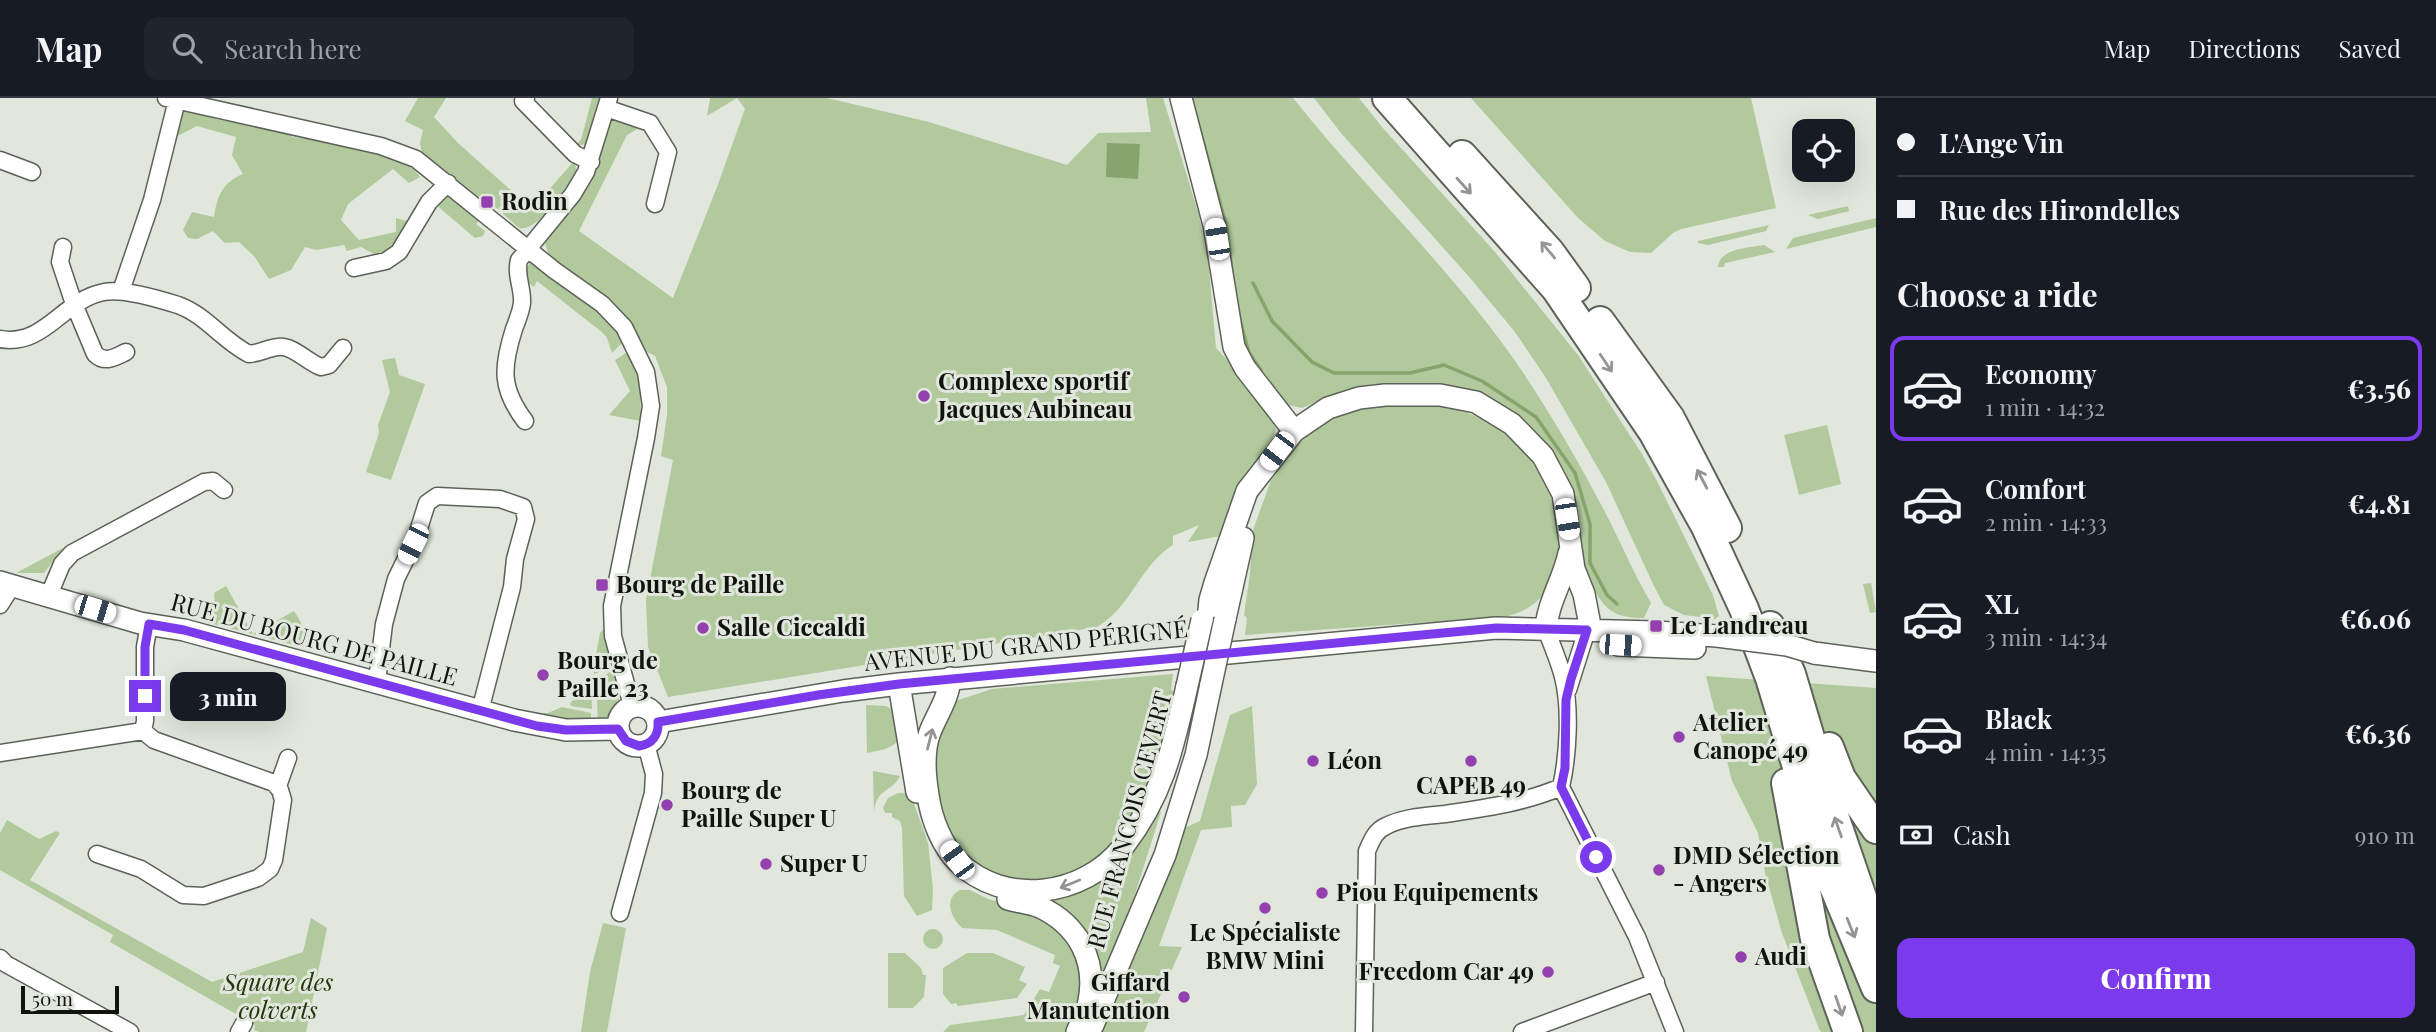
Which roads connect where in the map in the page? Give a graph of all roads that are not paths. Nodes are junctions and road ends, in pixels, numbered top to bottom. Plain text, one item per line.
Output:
1 (526, 98) edge
2 (1181, 98) edge
3 (1387, 98) edge
4 (1411, 98) edge
5 (171, 99) edge
6 (608, 103) edge
7 (0, 160) edge
8 (591, 162) junction
9 (32, 172) dead end
10 (449, 183) junction
11 (655, 204) dead end
12 (64, 247) dead end
13 (528, 248) junction
14 (354, 268) dead end
15 (121, 291) junction
16 (74, 304) junction
17 (0, 340) edge
18 (343, 348) dead end
19 (126, 352) dead end
20 (525, 421) dead end
21 (1294, 431) junction
22 (224, 490) dead end
23 (1571, 544) junction
24 (6, 584) edge
25 (49, 595) junction
26 (0, 605) edge
27 (149, 624) junction
28 (1549, 637) junction
29 (1585, 637) junction
30 (1876, 661) edge
31 (1781, 676) junction
32 (950, 678) junction
33 (377, 681) junction
34 (899, 684) junction
35 (1197, 685) junction
36 (1566, 700) junction
37 (632, 706) junction
38 (480, 711) junction
39 (658, 722) junction
40 (618, 729) junction
41 (143, 731) junction
42 (646, 744) junction
43 (0, 753) edge
44 (288, 758) dead end
45 (278, 786) junction
46 (1561, 787) junction
47 (1876, 829) edge
48 (97, 854) dead end
49 (620, 913) dead end
50 (1876, 938) edge
51 (0, 958) edge
52 (1656, 982) junction
53 (1876, 988) edge
54 (130, 1032) edge
55 (1077, 1032) edge
56 (1090, 1032) edge
57 (1364, 1032) edge
58 (1522, 1032) edge
59 (1675, 1032) edge
60 (1848, 1032) edge

1 - 8 street
2 - 21 street
3 -> 31 highway
31 -> 4 highway
5 - 10 street
5 - 15 street
6 - 8 street
6 - 11 street
7 - 9 street
8 - 13 street
10 - 13 street
10 - 14 street
12 - 16 street
13 - 20 street
13 - 37 street
15 - 16 street
15 - 18 street
16 - 17 street
16 - 19 street
21 - 23 street
21 - 35 street, bridge
22 - 25 street
23 - 28 street
23 - 29 street
24 - 25 street, RUE DU BOURG DE PAILLE
24 - 26 street
25 - 27 street, RUE DU BOURG DE PAILLE
27 - 33 street, RUE DU BOURG DE PAILLE
27 - 41 street
28 - 29 street, AVENUE DU GRAND PÉRIGNÉ
28 - 32 street, AVENUE DU GRAND PÉRIGNÉ
28 - 36 street
29 - 30 street, AVENUE DU GRAND PÉRIGNÉ
29 - 36 street
31 - 47 highway
50 -> 31 highway
31 -> 53 highway
31 -> 60 highway
32 - 34 street, AVENUE DU GRAND PÉRIGNÉ
35 -> 32 street
33 - 38 street, RUE DU BOURG DE PAILLE
33 - 38 street
34 - 39 street, AVENUE DU GRAND PÉRIGNÉ
34 - 55 street
35 - 56 street, RUE FRANCOIS CEVERT
36 - 46 street
37 - 39 street
37 - 40 street
38 - 40 street, RUE DU BOURG DE PAILLE
39 - 42 street
40 - 42 street
41 - 43 street
41 - 45 street
42 - 49 street
44 - 45 street
45 - 48 street
46 - 52 street
46 - 57 street
51 - 54 street
52 - 58 street
52 - 59 street

